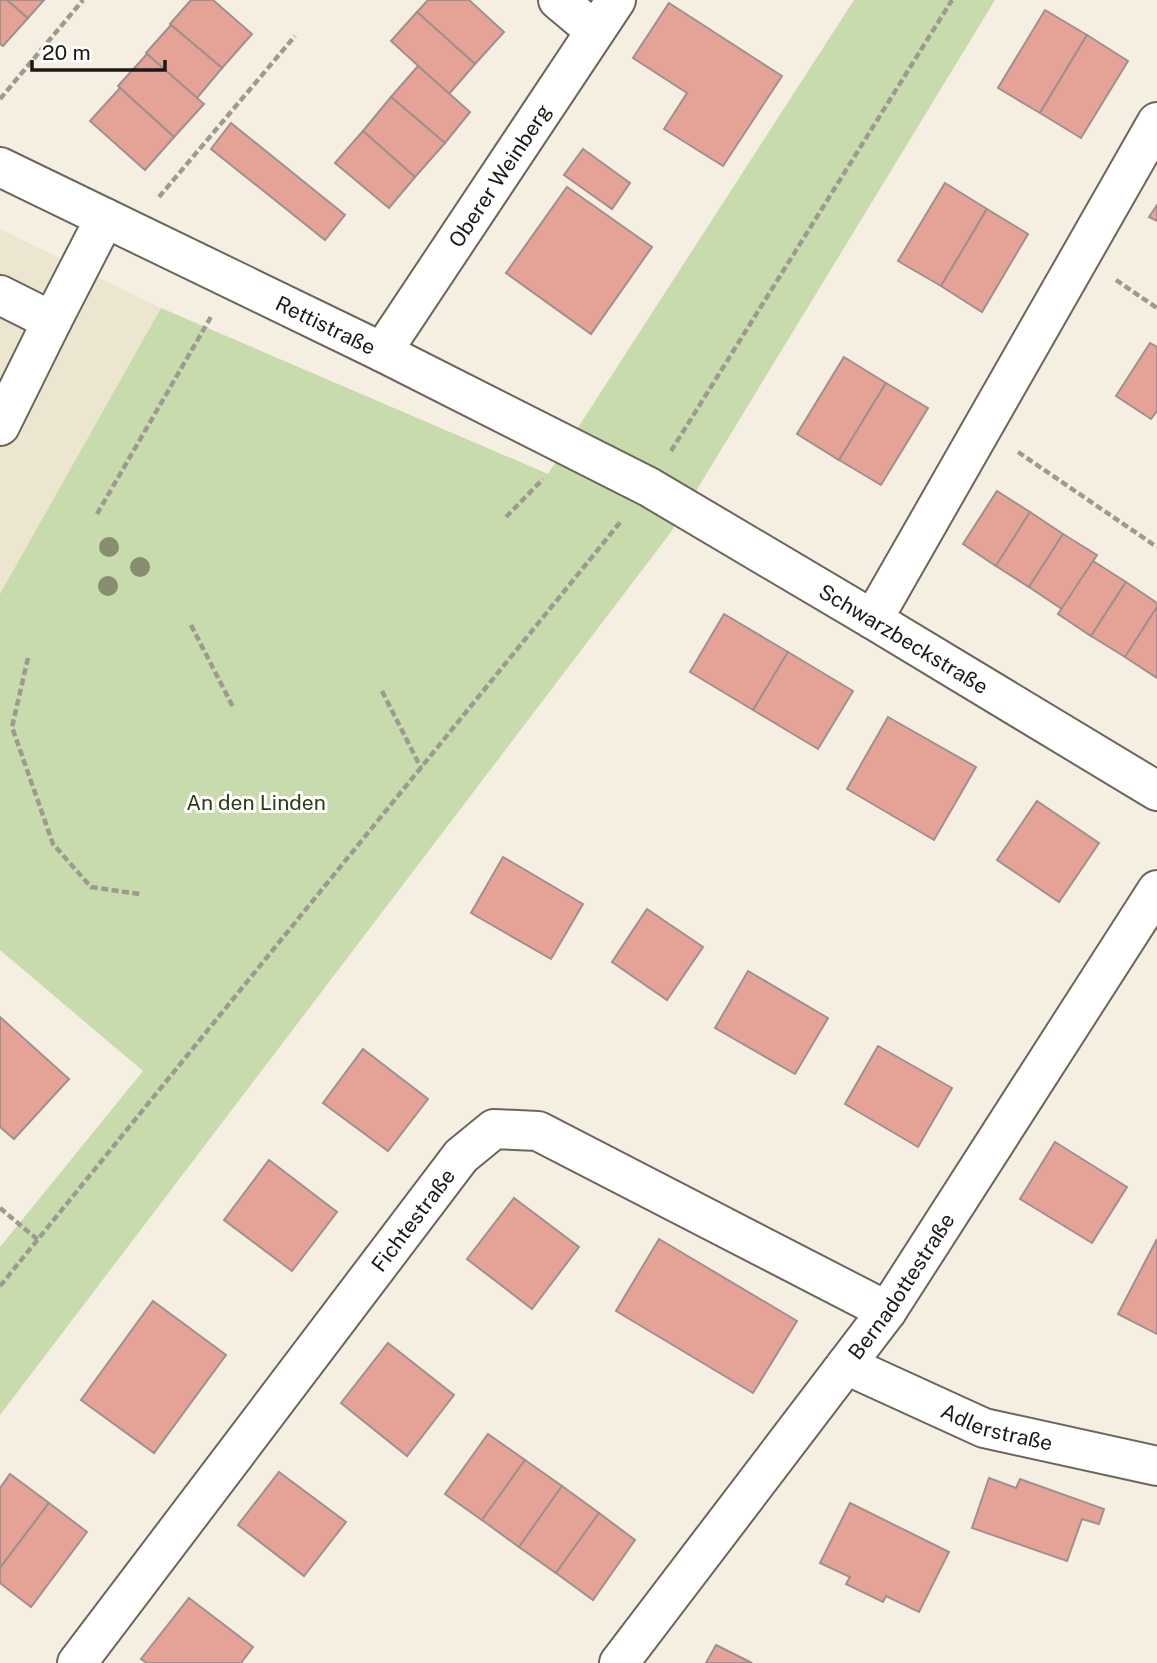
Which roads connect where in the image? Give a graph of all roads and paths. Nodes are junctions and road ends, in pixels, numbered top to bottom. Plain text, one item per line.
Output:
1 (83, 0) edge
2 (558, 0) edge
3 (616, 0) edge
4 (952, 0) edge
5 (595, 31) junction
6 (295, 36) dead end
7 (0, 99) edge
8 (1157, 122) edge
9 (0, 167) edge
10 (122, 226) junction
11 (1081, 256) junction
12 (0, 295) edge
13 (1157, 308) edge
14 (52, 321) junction
15 (196, 343) dead end
16 (382, 352) junction
17 (0, 426) edge
18 (982, 427) junction
19 (649, 486) junction
20 (97, 514) dead end
21 (1157, 547) edge
22 (872, 618) junction
23 (191, 625) dead end
24 (28, 659) dead end
25 (382, 691) dead end
26 (233, 706) dead end
27 (421, 768) junction
28 (1157, 791) edge
29 (1157, 890) edge
30 (140, 894) dead end
31 (0, 1208) edge
32 (38, 1240) junction
33 (0, 1286) edge
34 (887, 1311) junction
35 (846, 1366) junction
36 (1157, 1466) edge
37 (77, 1663) edge
38 (619, 1663) edge

1 - 7 path
2 - 5 street
3 - 5 street, Oberer Weinberg
4 - 19 path
5 - 16 street, Oberer Weinberg
6 - 10 path
8 - 11 street
9 - 10 street, Rettistraße
10 - 14 street
10 - 16 street, Rettistraße
11 - 13 path
11 - 18 street
12 - 14 street
14 - 17 street
15 - 20 path
16 - 19 street, Rettistraße
18 - 21 path
18 - 22 street
19 - 22 street, Schwarzbeckstraße
19 - 27 path
22 - 28 street, Schwarzbeckstraße
23 - 26 path
24 - 30 path
25 - 27 path
27 - 32 path
29 - 34 street, Bernadottestraße
31 - 32 path
32 - 33 path
34 - 35 street, Bernadottestraße
34 - 37 street, Fichtestraße
35 - 36 street, Adlerstraße
35 - 38 street, Bernadottestraße

